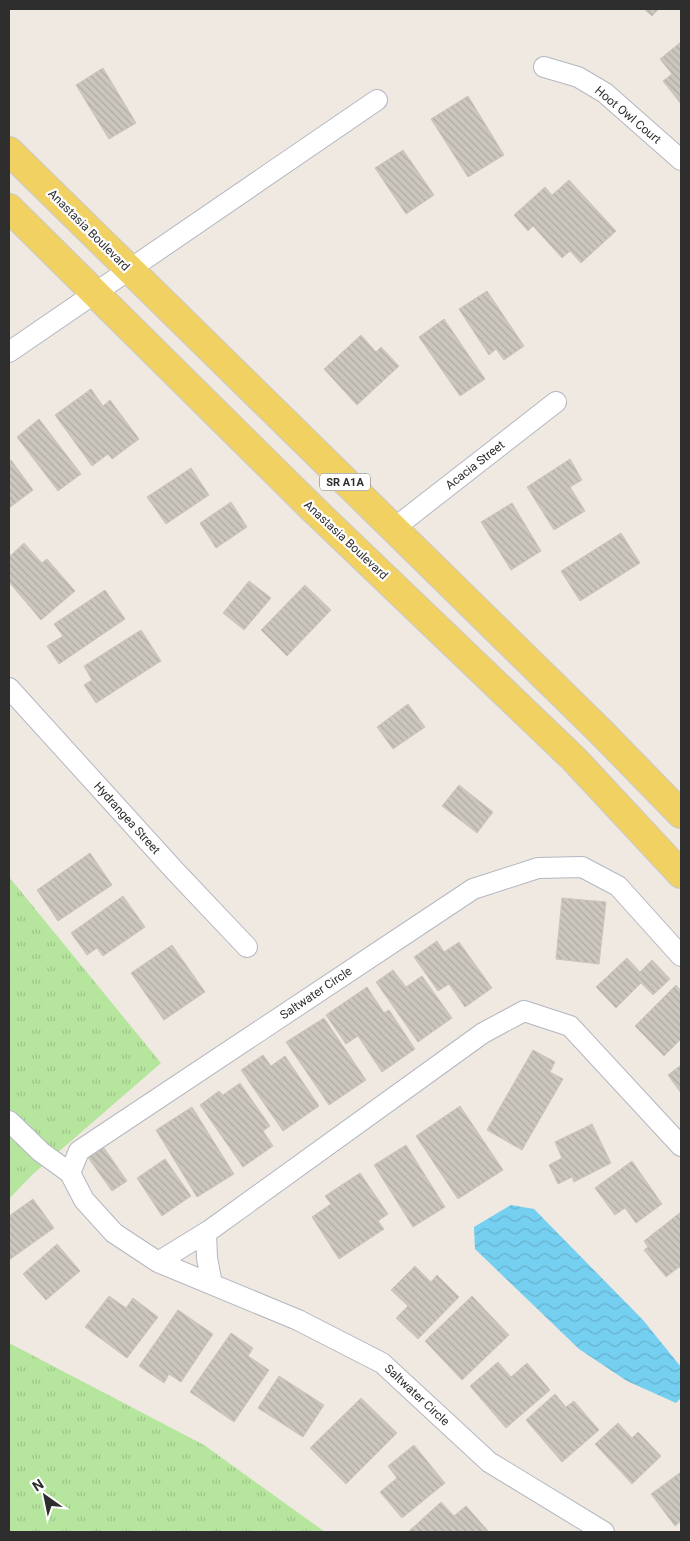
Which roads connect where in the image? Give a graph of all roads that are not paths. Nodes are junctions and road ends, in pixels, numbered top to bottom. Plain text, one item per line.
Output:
1 (544, 67) dead end
2 (377, 100) dead end
3 (9, 151) edge
4 (681, 160) edge
5 (9, 208) edge
6 (130, 270) junction
7 (97, 293) junction
8 (9, 352) edge
9 (556, 402) dead end
10 (393, 529) junction
11 (9, 688) edge
12 (681, 814) edge
13 (681, 874) edge
14 (247, 947) dead end
15 (681, 956) edge
16 (9, 1121) edge
17 (678, 1136) edge
18 (70, 1173) junction
19 (206, 1233) junction
20 (158, 1262) junction
21 (212, 1284) junction
22 (604, 1532) edge

1 - 4 street, Hoot Owl Court
2 - 6 street
3 - 6 main road, Anastasia Boulevard / SR A1A
5 - 7 main road, Anastasia Boulevard / SR A1A
6 - 7 street
6 - 10 main road, Anastasia Boulevard / SR A1A
7 - 8 street
7 - 13 main road, Anastasia Boulevard / SR A1A
9 - 10 street, Acacia Street
10 - 12 main road, Anastasia Boulevard / SR A1A
11 - 14 street, Hydrangea Street
15 - 18 street, Saltwater Circle
16 - 18 street
17 - 19 street
18 - 20 street, Saltwater Circle
19 - 20 street
19 - 21 street
20 - 21 street, Saltwater Circle
21 - 22 street, Saltwater Circle

